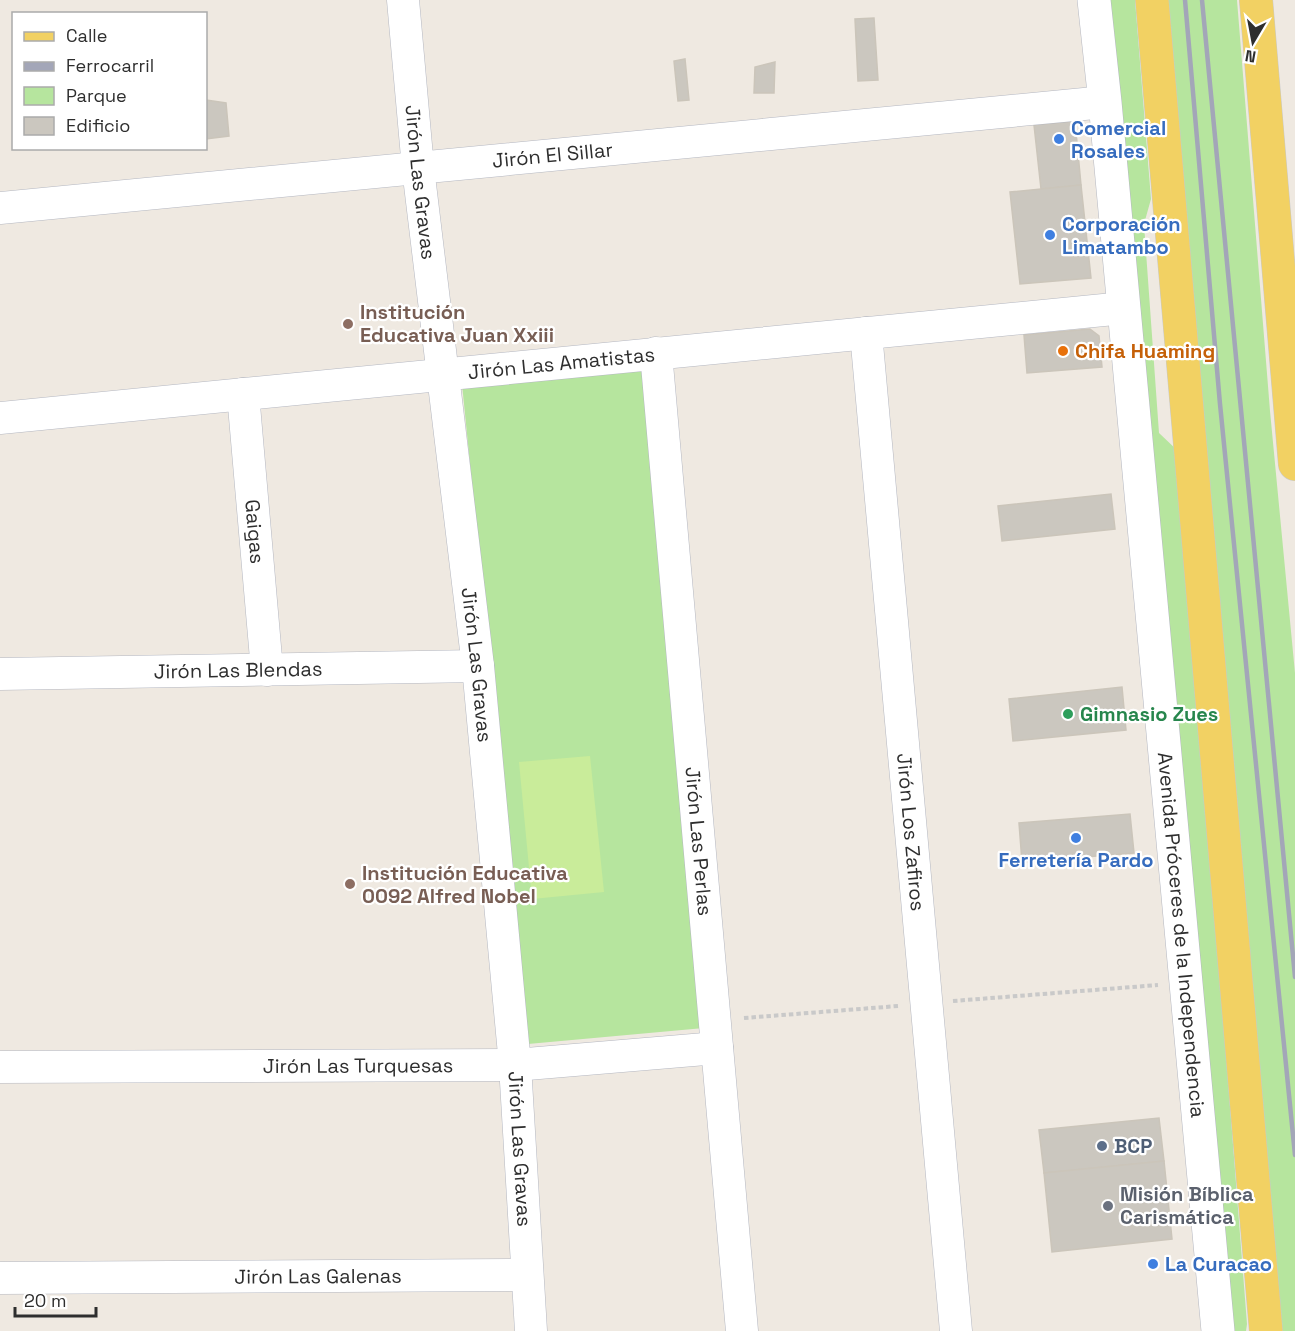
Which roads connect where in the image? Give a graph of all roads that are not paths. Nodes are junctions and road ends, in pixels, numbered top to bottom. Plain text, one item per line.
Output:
1 (403, 0) edge
2 (1094, 0) edge
3 (1152, 0) edge
4 (1256, 0) edge
5 (1105, 102) junction
6 (418, 168) junction
7 (0, 208) edge
8 (1124, 308) junction
9 (866, 333) junction
10 (656, 353) junction
11 (444, 374) junction
12 (243, 394) junction
13 (0, 418) edge
14 (1295, 464) edge
15 (478, 666) junction
16 (267, 669) junction
17 (0, 674) edge
18 (717, 1048) junction
19 (515, 1065) junction
20 (0, 1067) edge
21 (527, 1275) junction
22 (0, 1278) edge
23 (531, 1331) edge
24 (742, 1331) edge
25 (956, 1331) edge
26 (1218, 1331) edge
27 (1266, 1331) edge

1 - 6 street, Jirón Las Gravas
2 - 5 main road, Avenida Próceres de la Independencia
3 - 27 main road
4 - 14 main road
5 - 6 street, Jirón El Sillar
5 - 8 main road, Avenida Próceres de la Independencia
6 - 7 street, Jirón El Sillar
6 - 11 street, Jirón Las Gravas
8 - 9 street, Jirón Las Amatistas
8 - 26 main road, Avenida Próceres de la Independencia
9 - 10 street, Jirón Las Amatistas
9 - 25 street, Jirón Los Zafiros
10 - 11 street, Jirón Las Amatistas
10 - 18 street, Jirón Las Perlas
11 - 12 street, Jirón Las Amatistas
11 - 15 street, Jirón Las Gravas
12 - 13 street, Jirón Las Amatistas
12 - 16 street, Gaigas
15 - 16 street, Jirón Las Blendas
15 - 19 street, Jirón Las Gravas
16 - 17 street, Jirón Las Blendas
18 - 19 street, Jirón Las Turquesas
18 - 24 street, Jirón Las Perlas
19 - 20 street, Jirón Las Turquesas
19 - 21 street, Jirón Las Gravas
21 - 22 street, Jirón Las Galenas
21 - 23 street, Jirón Las Gravas

